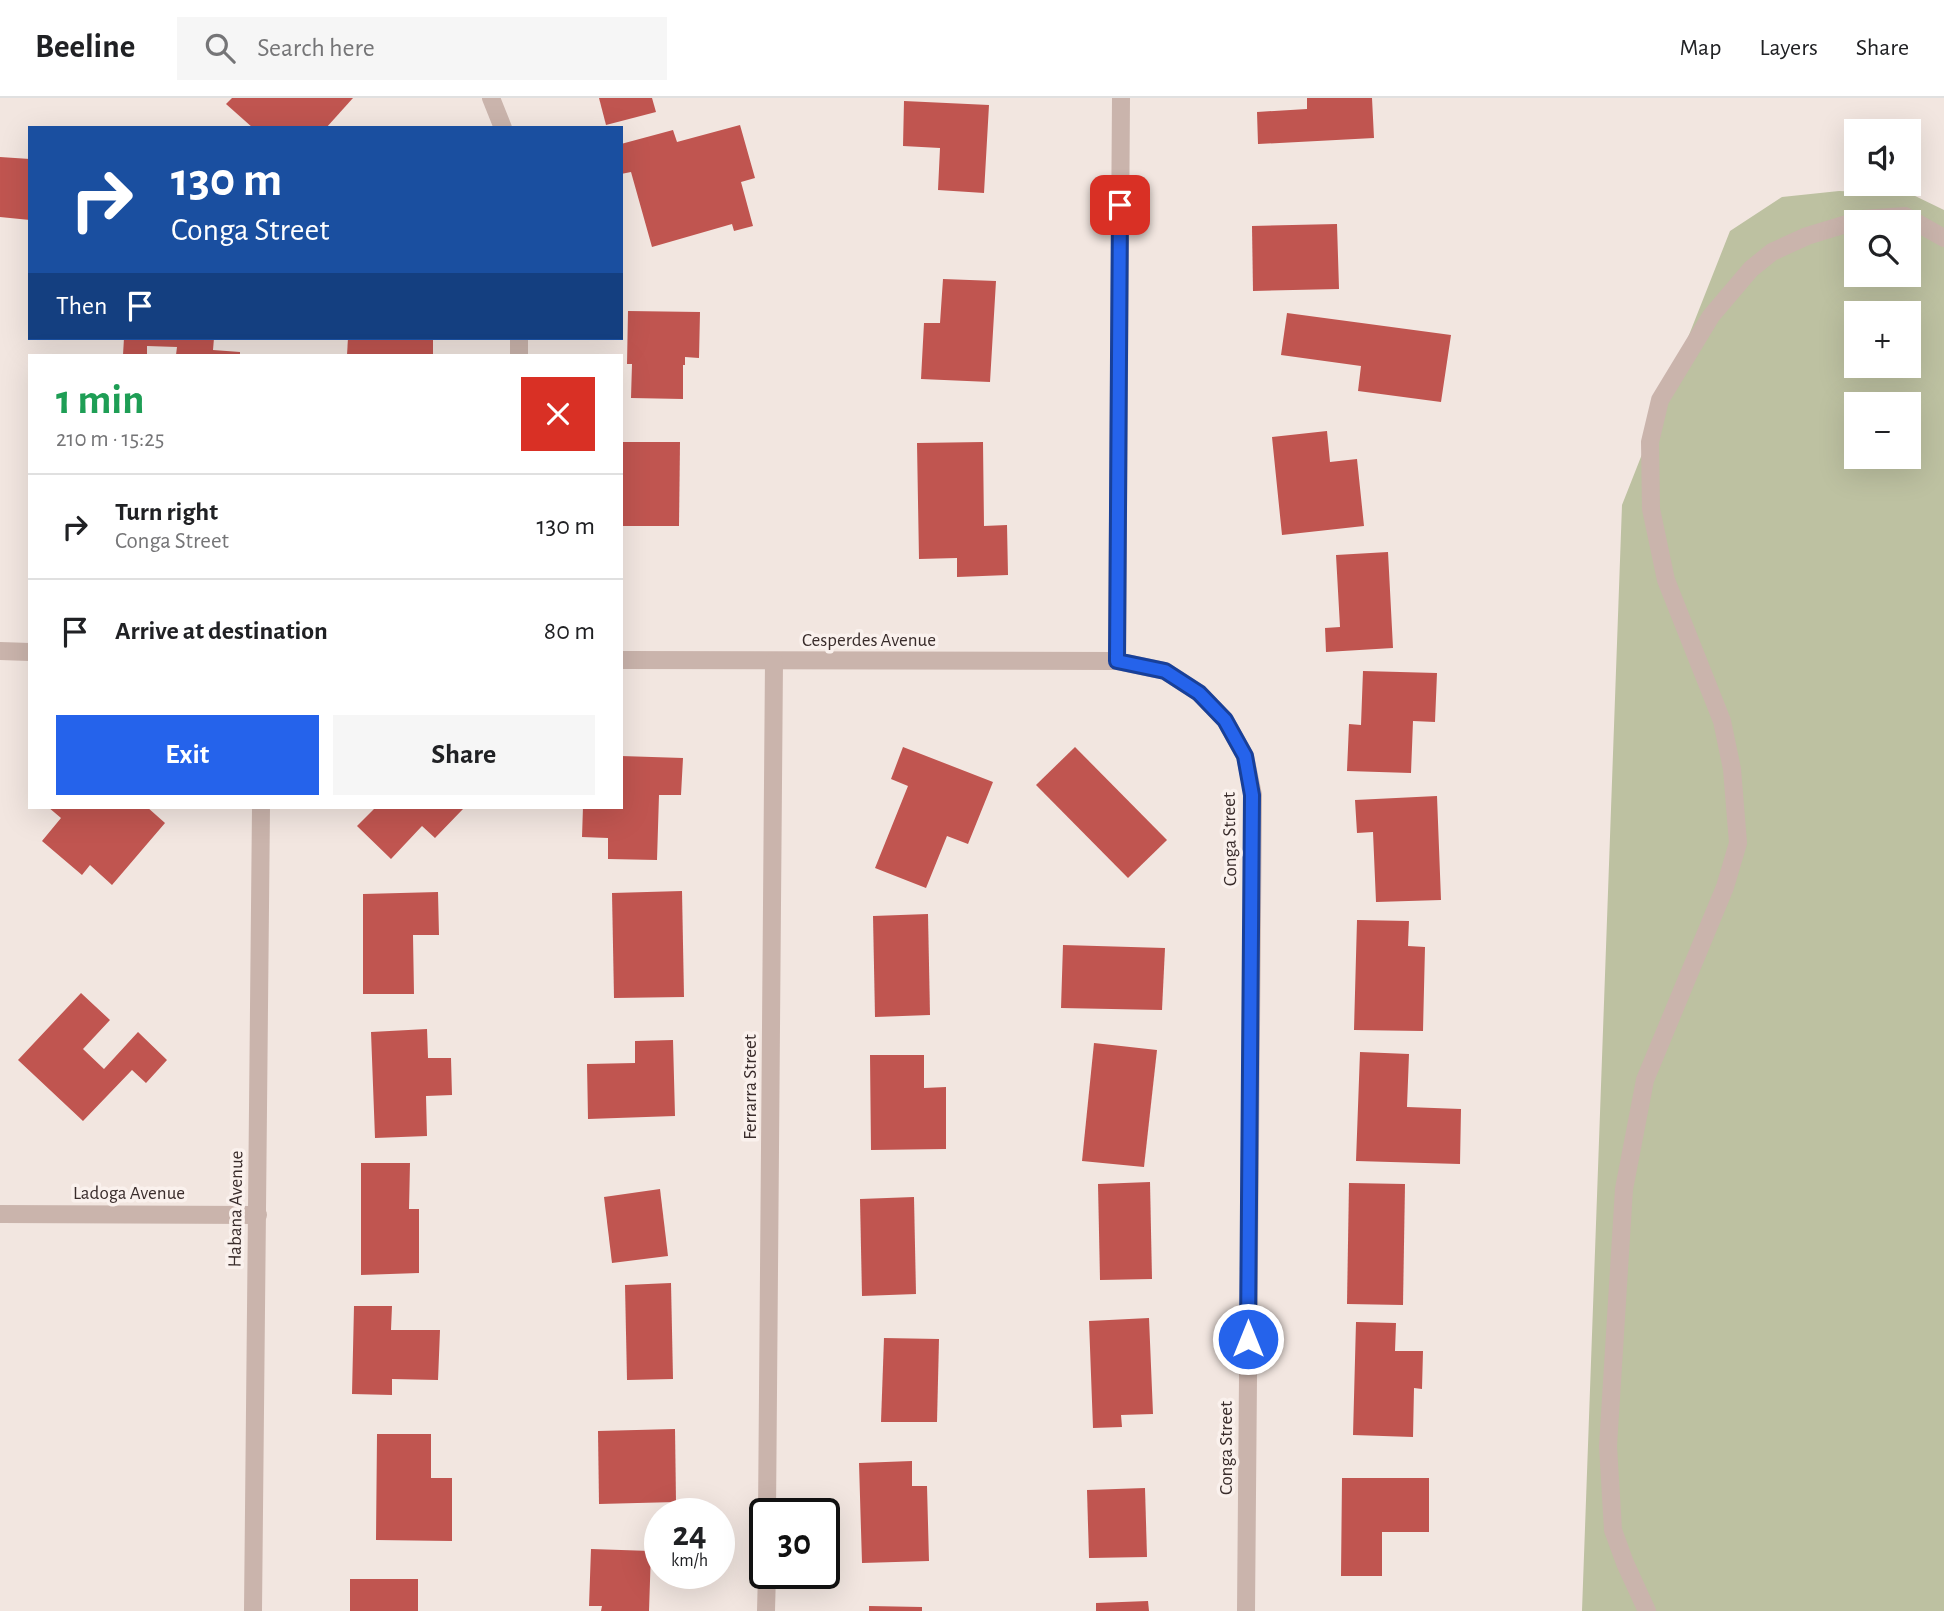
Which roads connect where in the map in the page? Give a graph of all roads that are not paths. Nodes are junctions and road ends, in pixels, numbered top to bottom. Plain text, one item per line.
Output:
1 (491, 98) edge
2 (1121, 98) edge
3 (502, 126) edge
4 (1944, 238) edge
5 (0, 651) edge
6 (28, 652) edge
7 (623, 660) edge
8 (774, 661) junction
9 (1117, 661) junction
10 (261, 809) edge
11 (0, 1214) edge
12 (258, 1215) junction
13 (767, 1498) edge
14 (767, 1589) edge
15 (253, 1611) edge
16 (766, 1611) edge
17 (1245, 1611) edge
18 (1647, 1611) edge

1 - 3 street
2 - 9 street
4 - 18 street
5 - 6 street
7 - 8 street, Cesperdes Avenue
8 - 9 street, Cesperdes Avenue
8 - 13 street, Ferrarra Street
9 - 17 street, Conga Street
10 - 12 street, Habana Avenue
11 - 12 street, Ladoga Avenue
12 - 15 street, Habana Avenue
14 - 16 street

